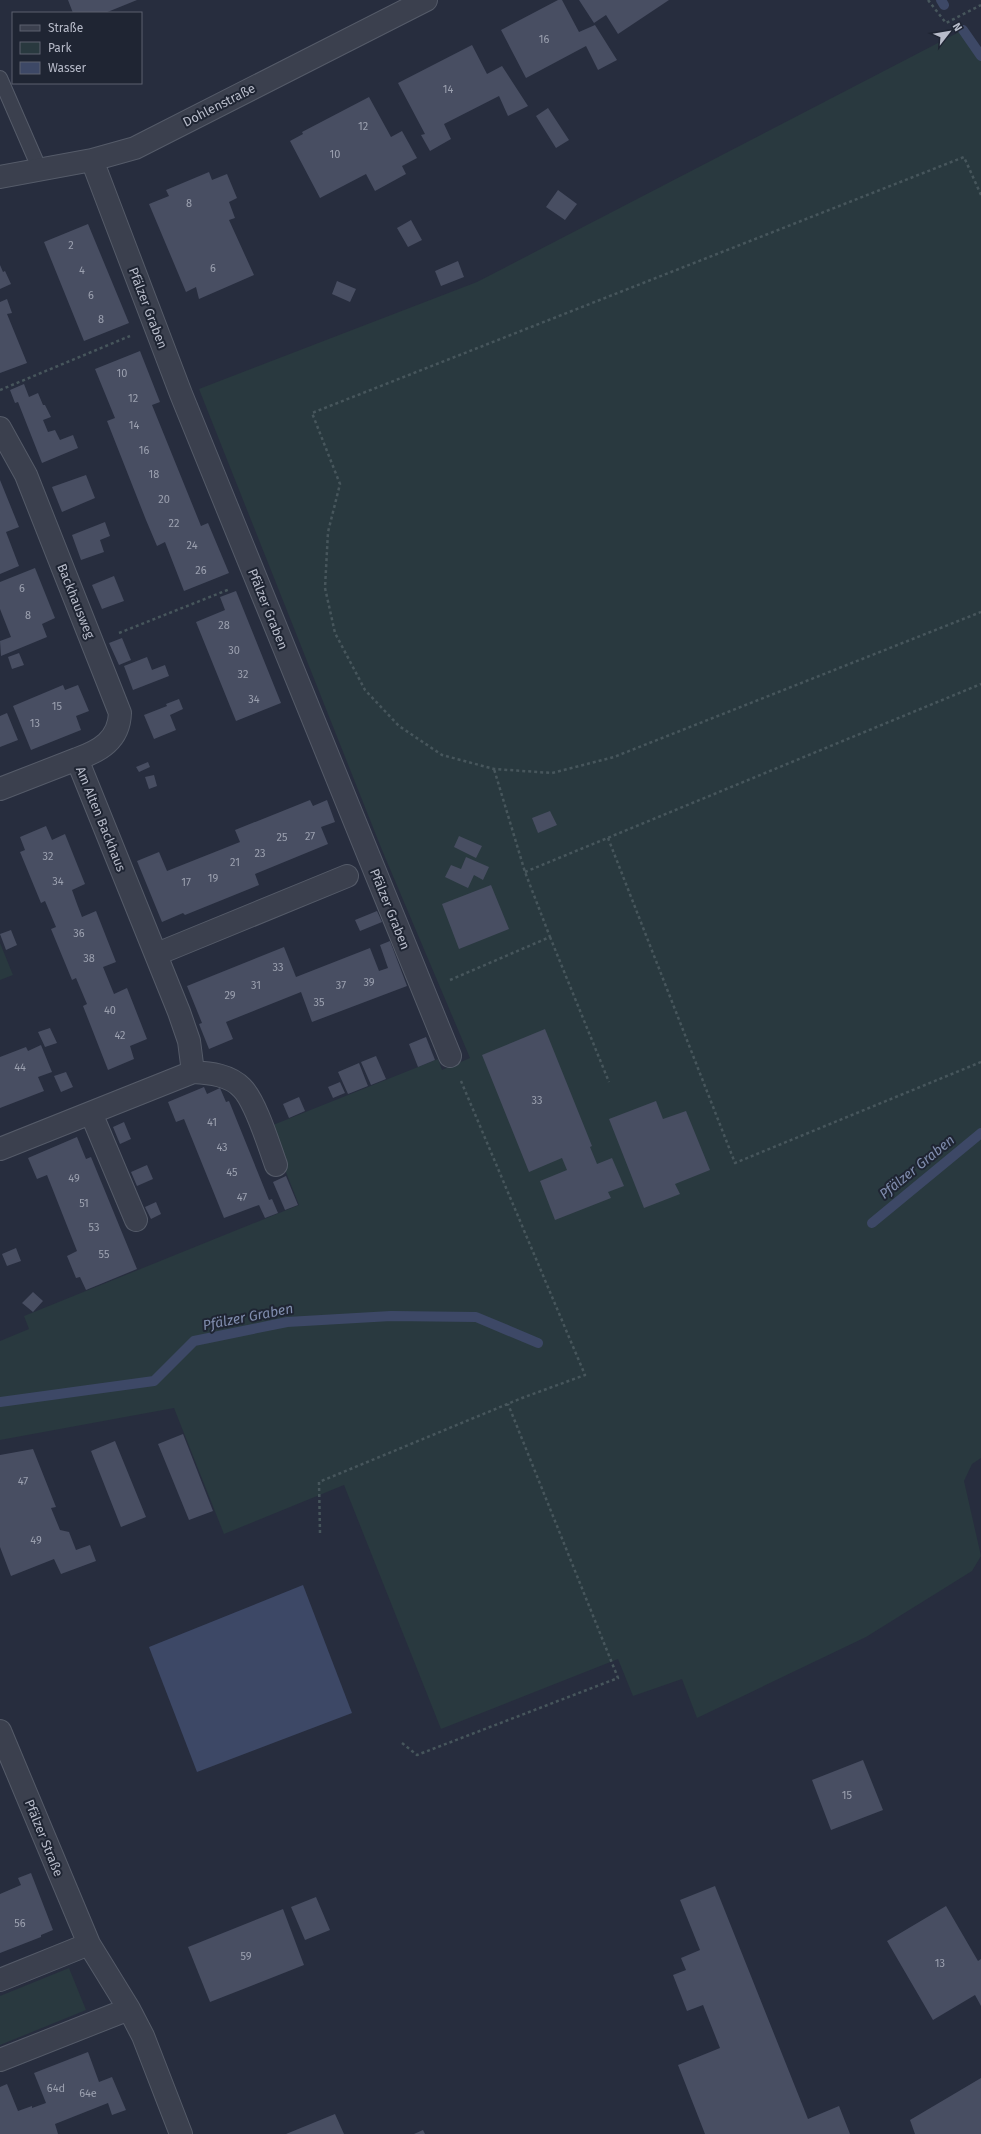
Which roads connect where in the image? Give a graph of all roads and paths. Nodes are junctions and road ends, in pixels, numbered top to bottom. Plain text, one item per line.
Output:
1 (426, 0) edge
2 (928, 0) edge
3 (981, 5) edge
4 (0, 78) edge
5 (92, 160) junction
6 (40, 170) junction
7 (0, 177) edge
8 (981, 195) edge
9 (154, 326) junction
10 (0, 390) edge
11 (0, 428) edge
12 (256, 579) junction
13 (981, 612) edge
14 (92, 643) junction
15 (981, 684) edge
16 (77, 759) junction
17 (494, 769) junction
18 (0, 789) edge
19 (608, 838) junction
20 (525, 872) junction
21 (347, 876) dead end
22 (550, 937) junction
23 (157, 954) junction
24 (424, 991) junction
25 (450, 1056) joint
26 (981, 1062) edge
27 (193, 1072) junction
28 (609, 1082) dead end
29 (91, 1113) junction
30 (0, 1149) edge
31 (276, 1165) dead end
32 (136, 1220) dead end
33 (508, 1404) junction
34 (320, 1533) dead end
35 (0, 1731) edge
36 (402, 1743) dead end
37 (90, 1944) junction
38 (0, 1980) edge
39 (129, 2009) junction
40 (0, 2060) edge
41 (181, 2134) edge

1 - 5 street, Dohlenstraße
2 - 3 path
4 - 6 lane
5 - 6 street, Dohlenstraße
5 - 9 street, Pfälzer Graben
6 - 7 street, Dohlenstraße
8 - 17 path
9 - 10 path
9 - 12 street, Pfälzer Graben
11 - 14 street, Backhausweg
12 - 14 path
12 - 24 street, Pfälzer Graben
13 - 17 path
14 - 16 street, Backhausweg
15 - 19 path
16 - 18 street, Am Alten Backhaus
16 - 23 street, Am Alten Backhaus
17 - 20 path
19 - 20 path
19 - 26 path
20 - 22 path
21 - 23 street
22 - 24 path
22 - 28 path
23 - 27 street, Am Alten Backhaus
24 - 25 street, Pfälzer Graben
25 - 33 path
27 - 29 street
27 - 31 street
29 - 30 street
29 - 32 street
33 - 34 path
33 - 36 path
35 - 37 street, Pfälzer Straße
37 - 38 street
37 - 39 street, Pfälzer Straße
39 - 40 street
39 - 41 street, Pfälzer Straße

